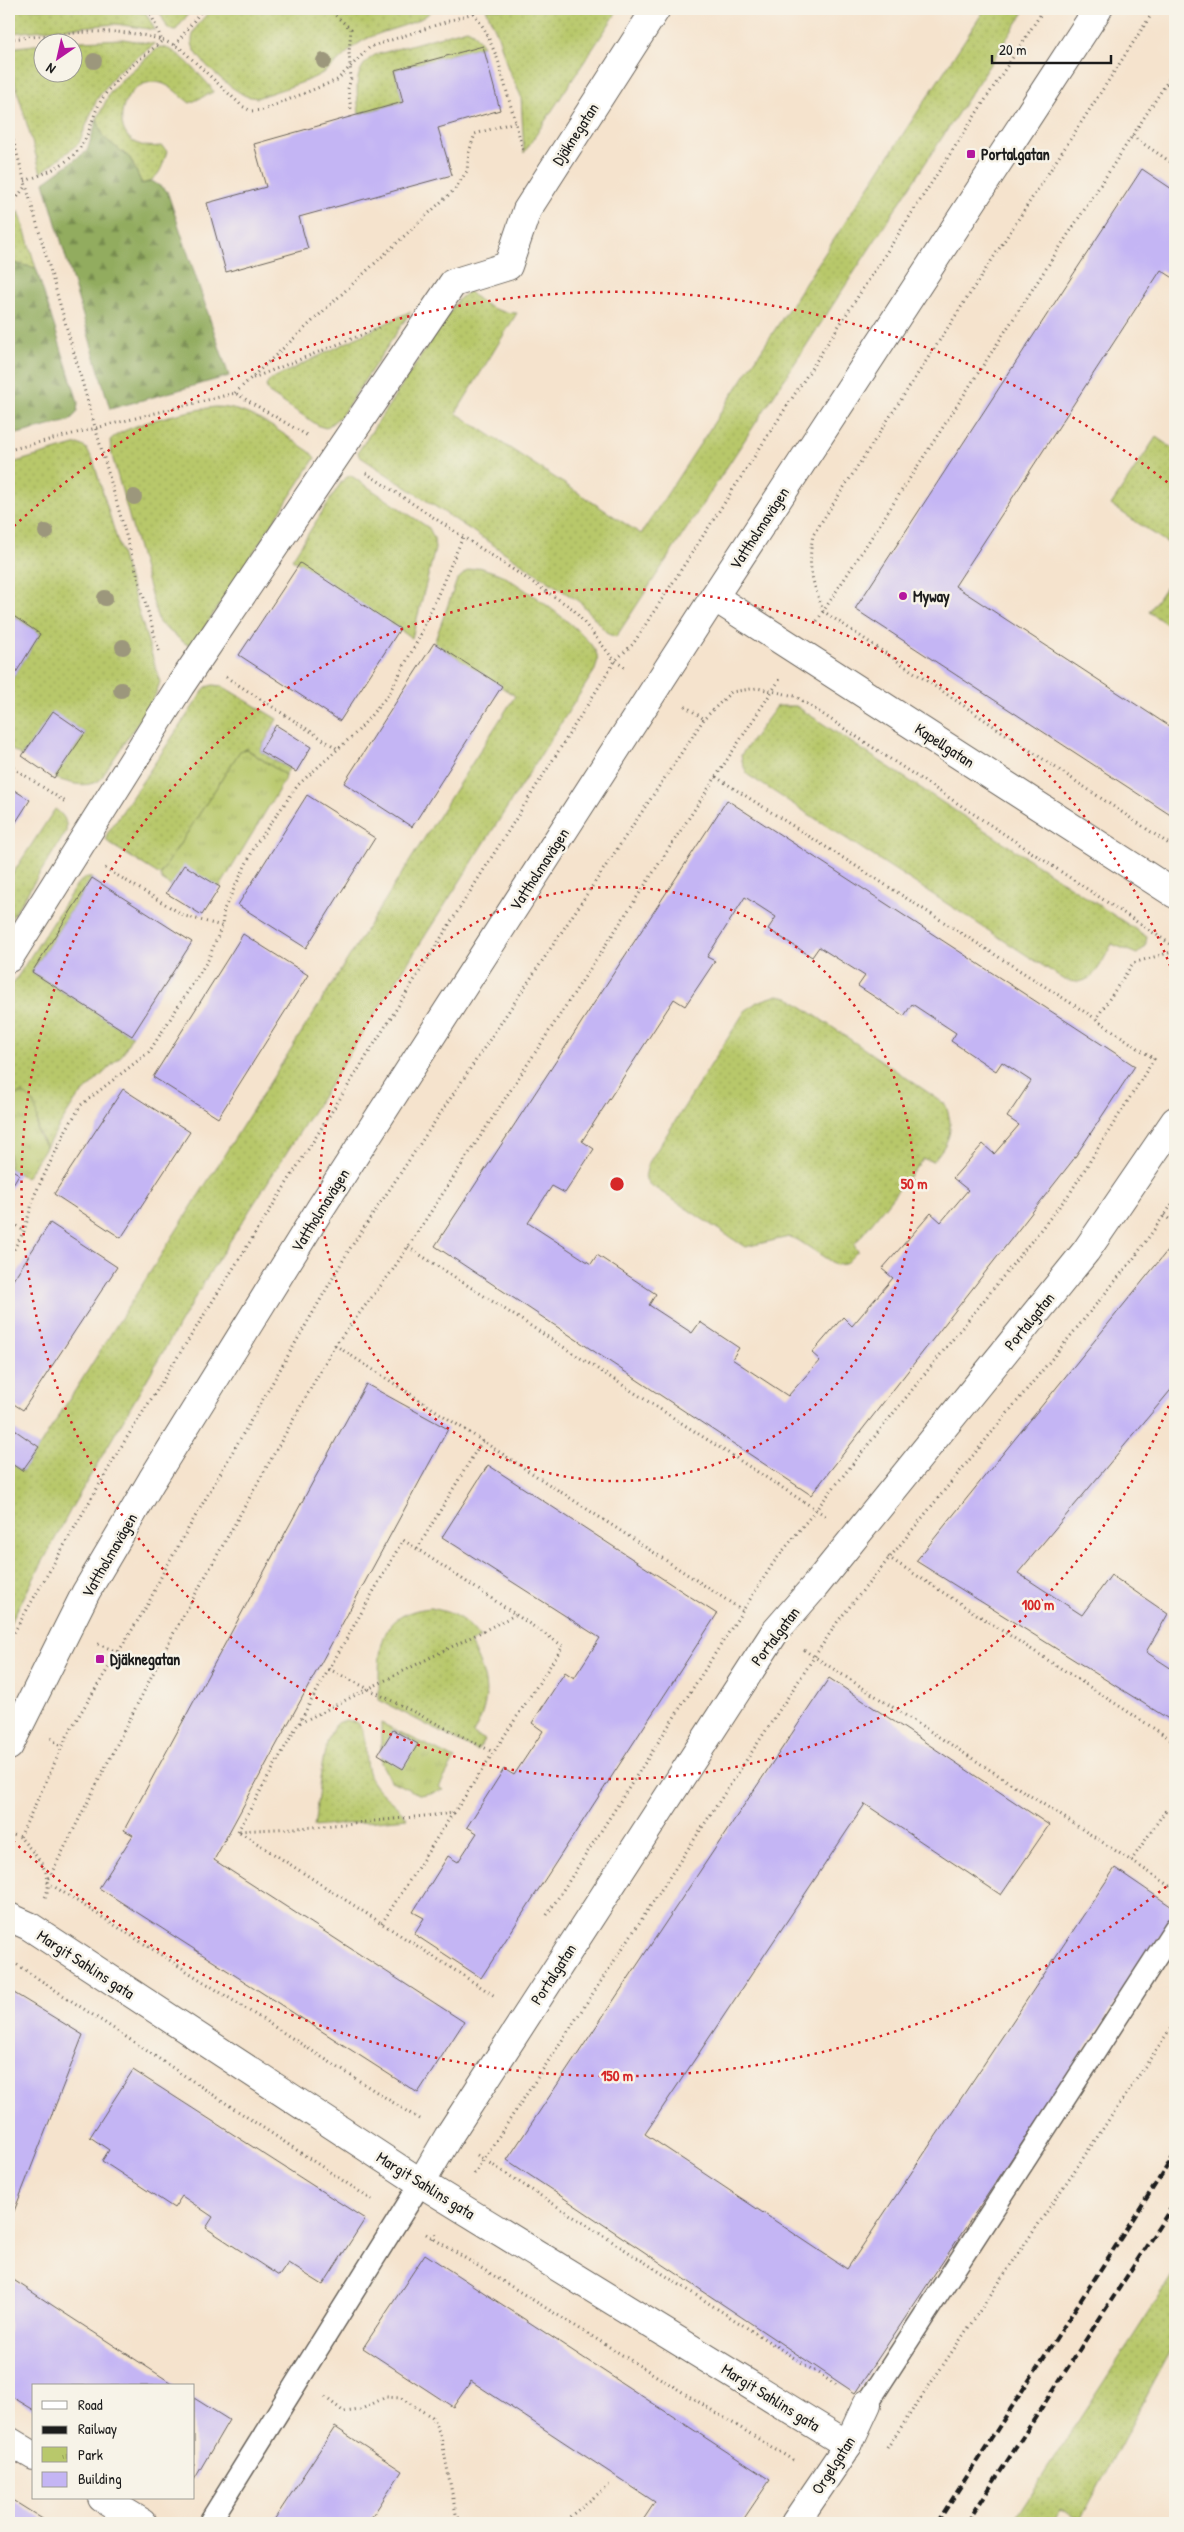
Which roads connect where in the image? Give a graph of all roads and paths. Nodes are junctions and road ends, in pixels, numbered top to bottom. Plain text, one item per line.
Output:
1 (149, 9) edge
2 (203, 9) edge
3 (328, 9) edge
4 (470, 9) edge
5 (656, 9) edge
6 (1044, 9) edge
7 (1098, 9) edge
8 (1155, 9) edge
9 (473, 13) junction
10 (9, 39) edge
11 (162, 41) junction
12 (175, 45) junction
13 (351, 64) junction
14 (1175, 70) edge
15 (351, 109) dead end
16 (515, 122) junction
17 (9, 126) edge
18 (1132, 136) junction
19 (524, 152) dead end
20 (1175, 165) edge
21 (25, 183) junction
22 (9, 209) edge
23 (384, 326) dead end
24 (250, 379) junction
25 (235, 393) junction
26 (95, 426) junction
27 (9, 450) edge
28 (336, 453) junction
29 (463, 536) junction
30 (714, 596) junction
31 (824, 611) junction
32 (202, 655) junction
33 (615, 662) junction
34 (180, 686) junction
35 (655, 687) junction
36 (772, 691) junction
37 (704, 719) junction
38 (338, 749) junction
39 (9, 765) edge
40 (716, 778) junction
41 (95, 821) junction
42 (1175, 848) edge
43 (76, 851) junction
44 (1175, 894) edge
45 (222, 926) junction
46 (1175, 947) edge
47 (1175, 951) edge
48 (9, 958) edge
49 (1096, 1019) junction
50 (1175, 1121) edge
51 (1175, 1200) edge
52 (1164, 1215) junction
53 (9, 1220) edge
54 (1175, 1224) edge
55 (24, 1231) junction
56 (408, 1248) junction
57 (9, 1258) edge
58 (482, 1441) dead end
59 (816, 1509) junction
60 (856, 1535) junction
61 (417, 1549) junction
62 (889, 1558) junction
63 (515, 1615) junction
64 (9, 1642) edge
65 (95, 1643) dead end
66 (118, 1652) junction
67 (329, 1669) junction
68 (369, 1690) junction
69 (298, 1724) junction
70 (48, 1736) dead end
71 (1175, 1742) edge
72 (9, 1746) edge
73 (62, 1748) junction
74 (493, 1752) junction
75 (1175, 1809) edge
76 (454, 1813) junction
77 (238, 1831) junction
78 (9, 1834) edge
79 (20, 1837) junction
80 (1131, 1861) dead end
81 (47, 1882) junction
82 (544, 1920) dead end
83 (19, 1921) edge
84 (382, 1923) junction
85 (1175, 1928) edge
86 (9, 1966) edge
87 (501, 1988) dead end
88 (495, 1996) junction
89 (490, 2004) dead end
90 (1175, 2022) edge
91 (423, 2110) dead end
92 (390, 2163) junction
93 (421, 2183) junction
94 (455, 2204) junction
95 (433, 2239) dead end
96 (300, 2377) junction
97 (867, 2404) joint
98 (9, 2441) edge
99 (848, 2445) junction
100 (885, 2451) dead end
101 (32, 2455) edge
102 (609, 2485) dead end
103 (105, 2500) edge
104 (143, 2523) edge
105 (208, 2523) edge
106 (462, 2523) edge
107 (562, 2523) edge
108 (795, 2523) edge

1 - 11 path
2 - 12 path
3 - 13 path
4 - 9 path
5 - 28 street, Djäknegatan
6 - 33 path
7 - 30 street, Vattholmavägen
8 - 31 path
9 - 13 path
9 - 16 path
10 - 11 path
11 - 12 path
11 - 21 path
12 - 13 path
13 - 15 path
14 - 18 path
16 - 19 path
16 - 24 path
17 - 21 path
18 - 20 path
18 - 31 path
21 - 22 path
21 - 26 path
23 - 24 path
24 - 25 path
25 - 26 path
25 - 28 path
26 - 27 path
26 - 34 path
28 - 29 path
28 - 32 street
29 - 33 path
29 - 38 path
30 - 35 street, Vattholmavägen
30 - 44 street, Kapellgatan
31 - 42 path
32 - 34 street
32 - 38 path
33 - 35 path
33 - 64 path
34 - 41 street
35 - 37 path
35 - 72 street, Vattholmavägen
36 - 37 path
36 - 40 path
36 - 46 path
37 - 66 path
38 - 45 path
39 - 41 path
40 - 49 path
40 - 56 path
41 - 43 street
43 - 45 path
43 - 48 street
45 - 55 path
47 - 49 path
49 - 59 path
50 - 60 street, Portalgatan
51 - 52 path
52 - 54 path
52 - 62 path
53 - 55 path
55 - 57 path
56 - 59 path
56 - 81 path
58 - 61 path
59 - 60 path
59 - 82 path
60 - 62 path
60 - 93 street, Portalgatan
61 - 63 path
61 - 67 path
62 - 71 path
62 - 94 path
63 - 68 path
63 - 74 path
65 - 66 path
66 - 73 path
67 - 68 path
67 - 69 path
68 - 69 path
68 - 74 path
69 - 77 path
70 - 73 path
73 - 79 path
74 - 76 path
75 - 80 path
76 - 77 path
76 - 84 path
77 - 84 path
78 - 79 path
79 - 81 path
81 - 83 path
83 - 86 path
83 - 92 street, Margit Sahlins gata
84 - 88 path
85 - 97 lane
87 - 88 path
88 - 89 path
90 - 100 path
91 - 92 path
92 - 93 street, Margit Sahlins gata
93 - 94 street, Margit Sahlins gata
93 - 96 lane
94 - 95 path
94 - 99 street, Margit Sahlins gata
96 - 105 lane
96 - 106 path
97 - 99 street, Orgelgatan
98 - 101 street
99 - 108 street, Orgelgatan
102 - 107 path
103 - 104 street

